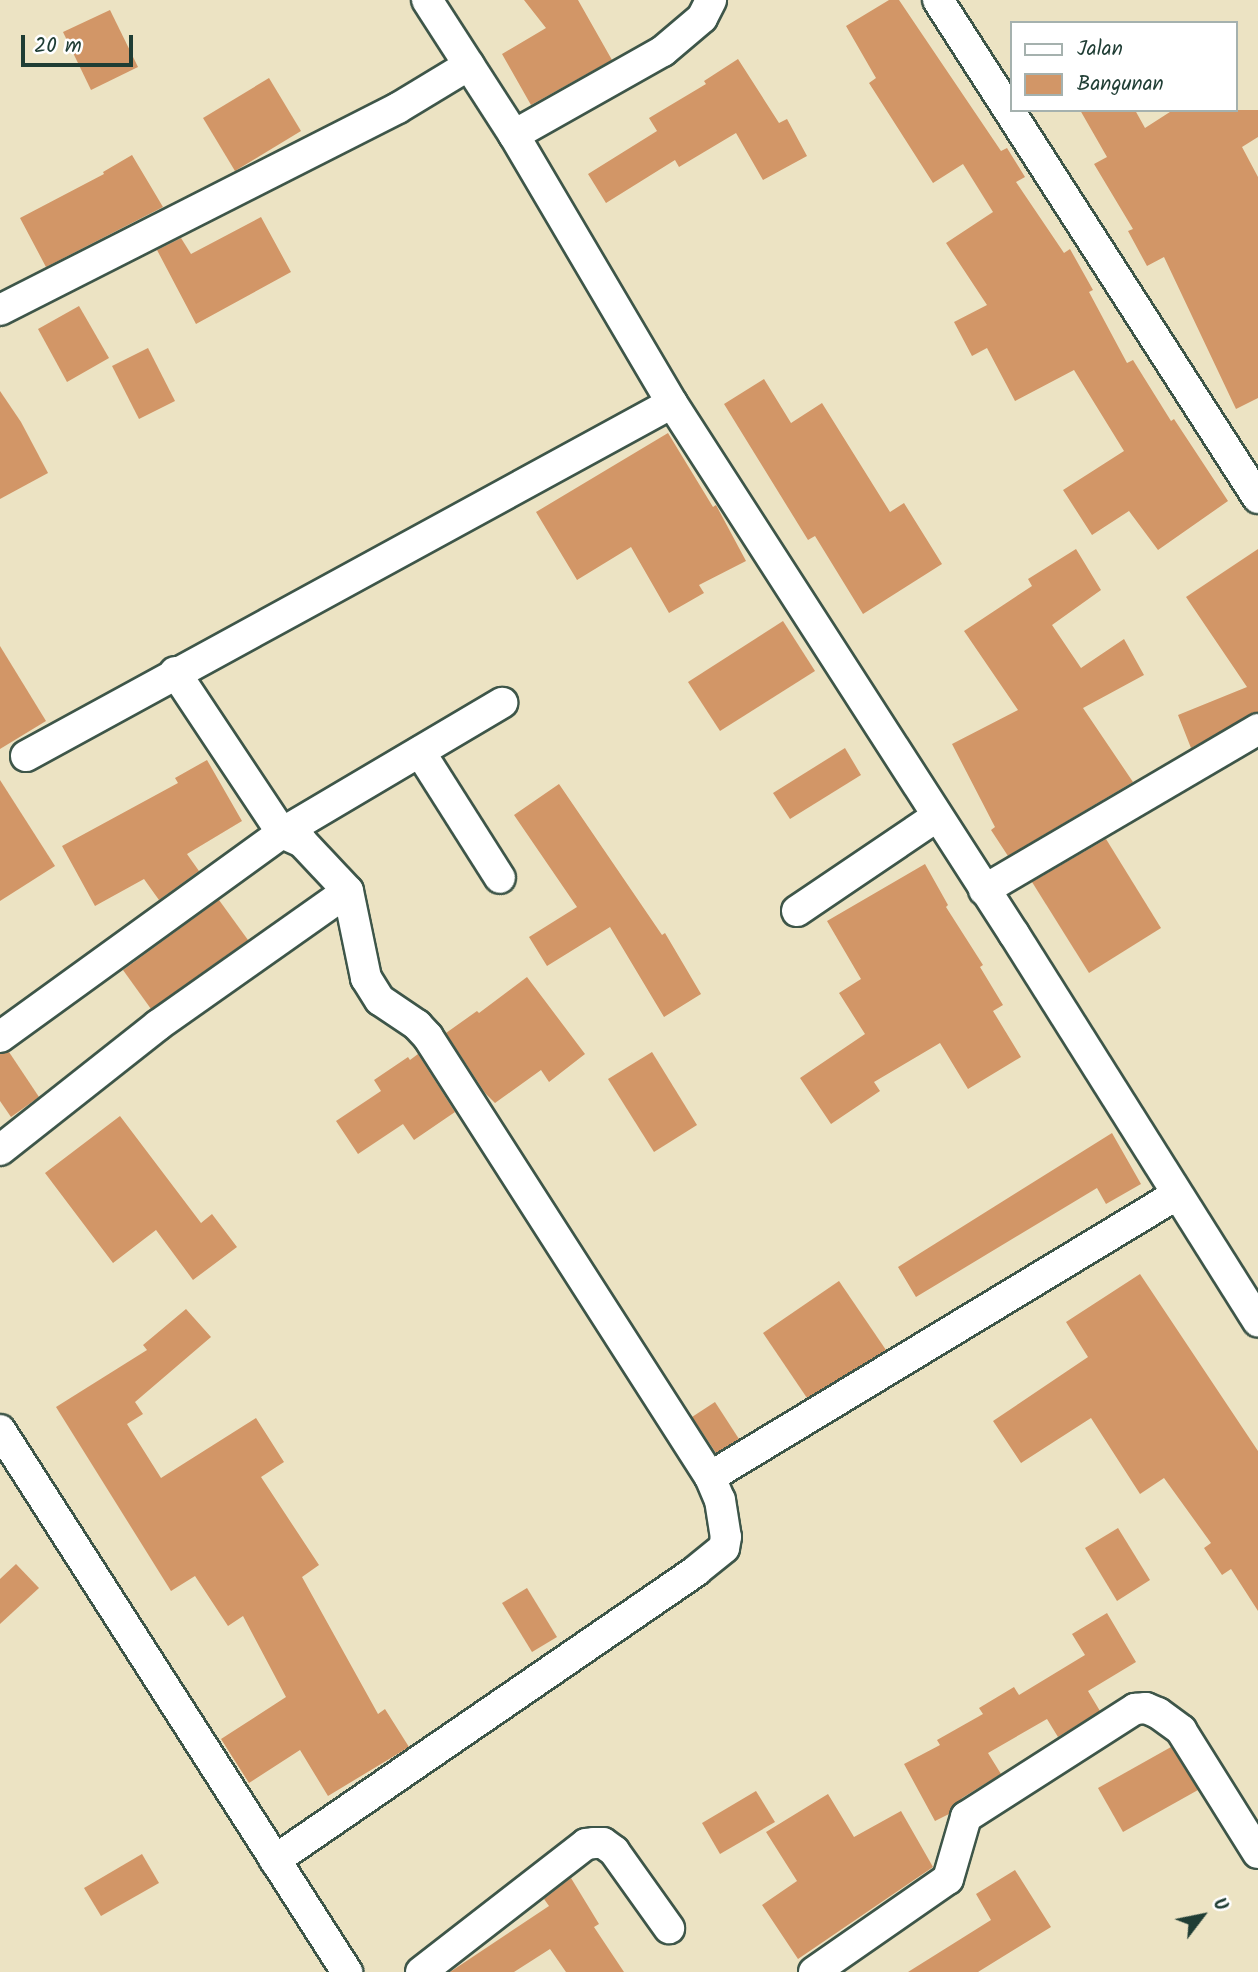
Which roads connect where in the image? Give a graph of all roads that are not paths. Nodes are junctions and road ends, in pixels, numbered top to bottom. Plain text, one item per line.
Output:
1 (427, 0) edge
2 (711, 0) edge
3 (937, 0) edge
4 (469, 65) junction
5 (514, 135) junction
6 (0, 310) edge
7 (672, 403) junction
8 (1258, 498) edge
9 (174, 672) junction
10 (502, 703) dead end
11 (1258, 729) edge
12 (420, 752) junction
13 (26, 756) dead end
14 (936, 817) junction
15 (282, 833) junction
16 (500, 878) dead end
17 (984, 890) junction
18 (348, 891) junction
19 (797, 911) dead end
20 (0, 1037) edge
21 (0, 1150) edge
22 (1176, 1195) junction
23 (1258, 1322) edge
24 (0, 1430) edge
25 (710, 1477) junction
26 (1258, 1853) edge
27 (275, 1860) junction
28 (669, 1928) dead end
29 (347, 1972) edge
30 (421, 1972) edge
31 (814, 1972) edge

1 - 4 street
2 - 5 street
3 - 8 street
4 - 5 street
4 - 6 street
5 - 7 street
7 - 9 street
7 - 14 street
9 - 13 street
9 - 15 street
10 - 12 street
11 - 17 street
12 - 15 street
12 - 16 street
14 - 17 street
14 - 19 street
15 - 18 street
15 - 20 street
17 - 22 street
18 - 21 street
18 - 25 street
22 - 23 street
22 - 25 street
24 - 27 street
25 - 27 street
26 - 31 street
27 - 29 street
28 - 30 street

